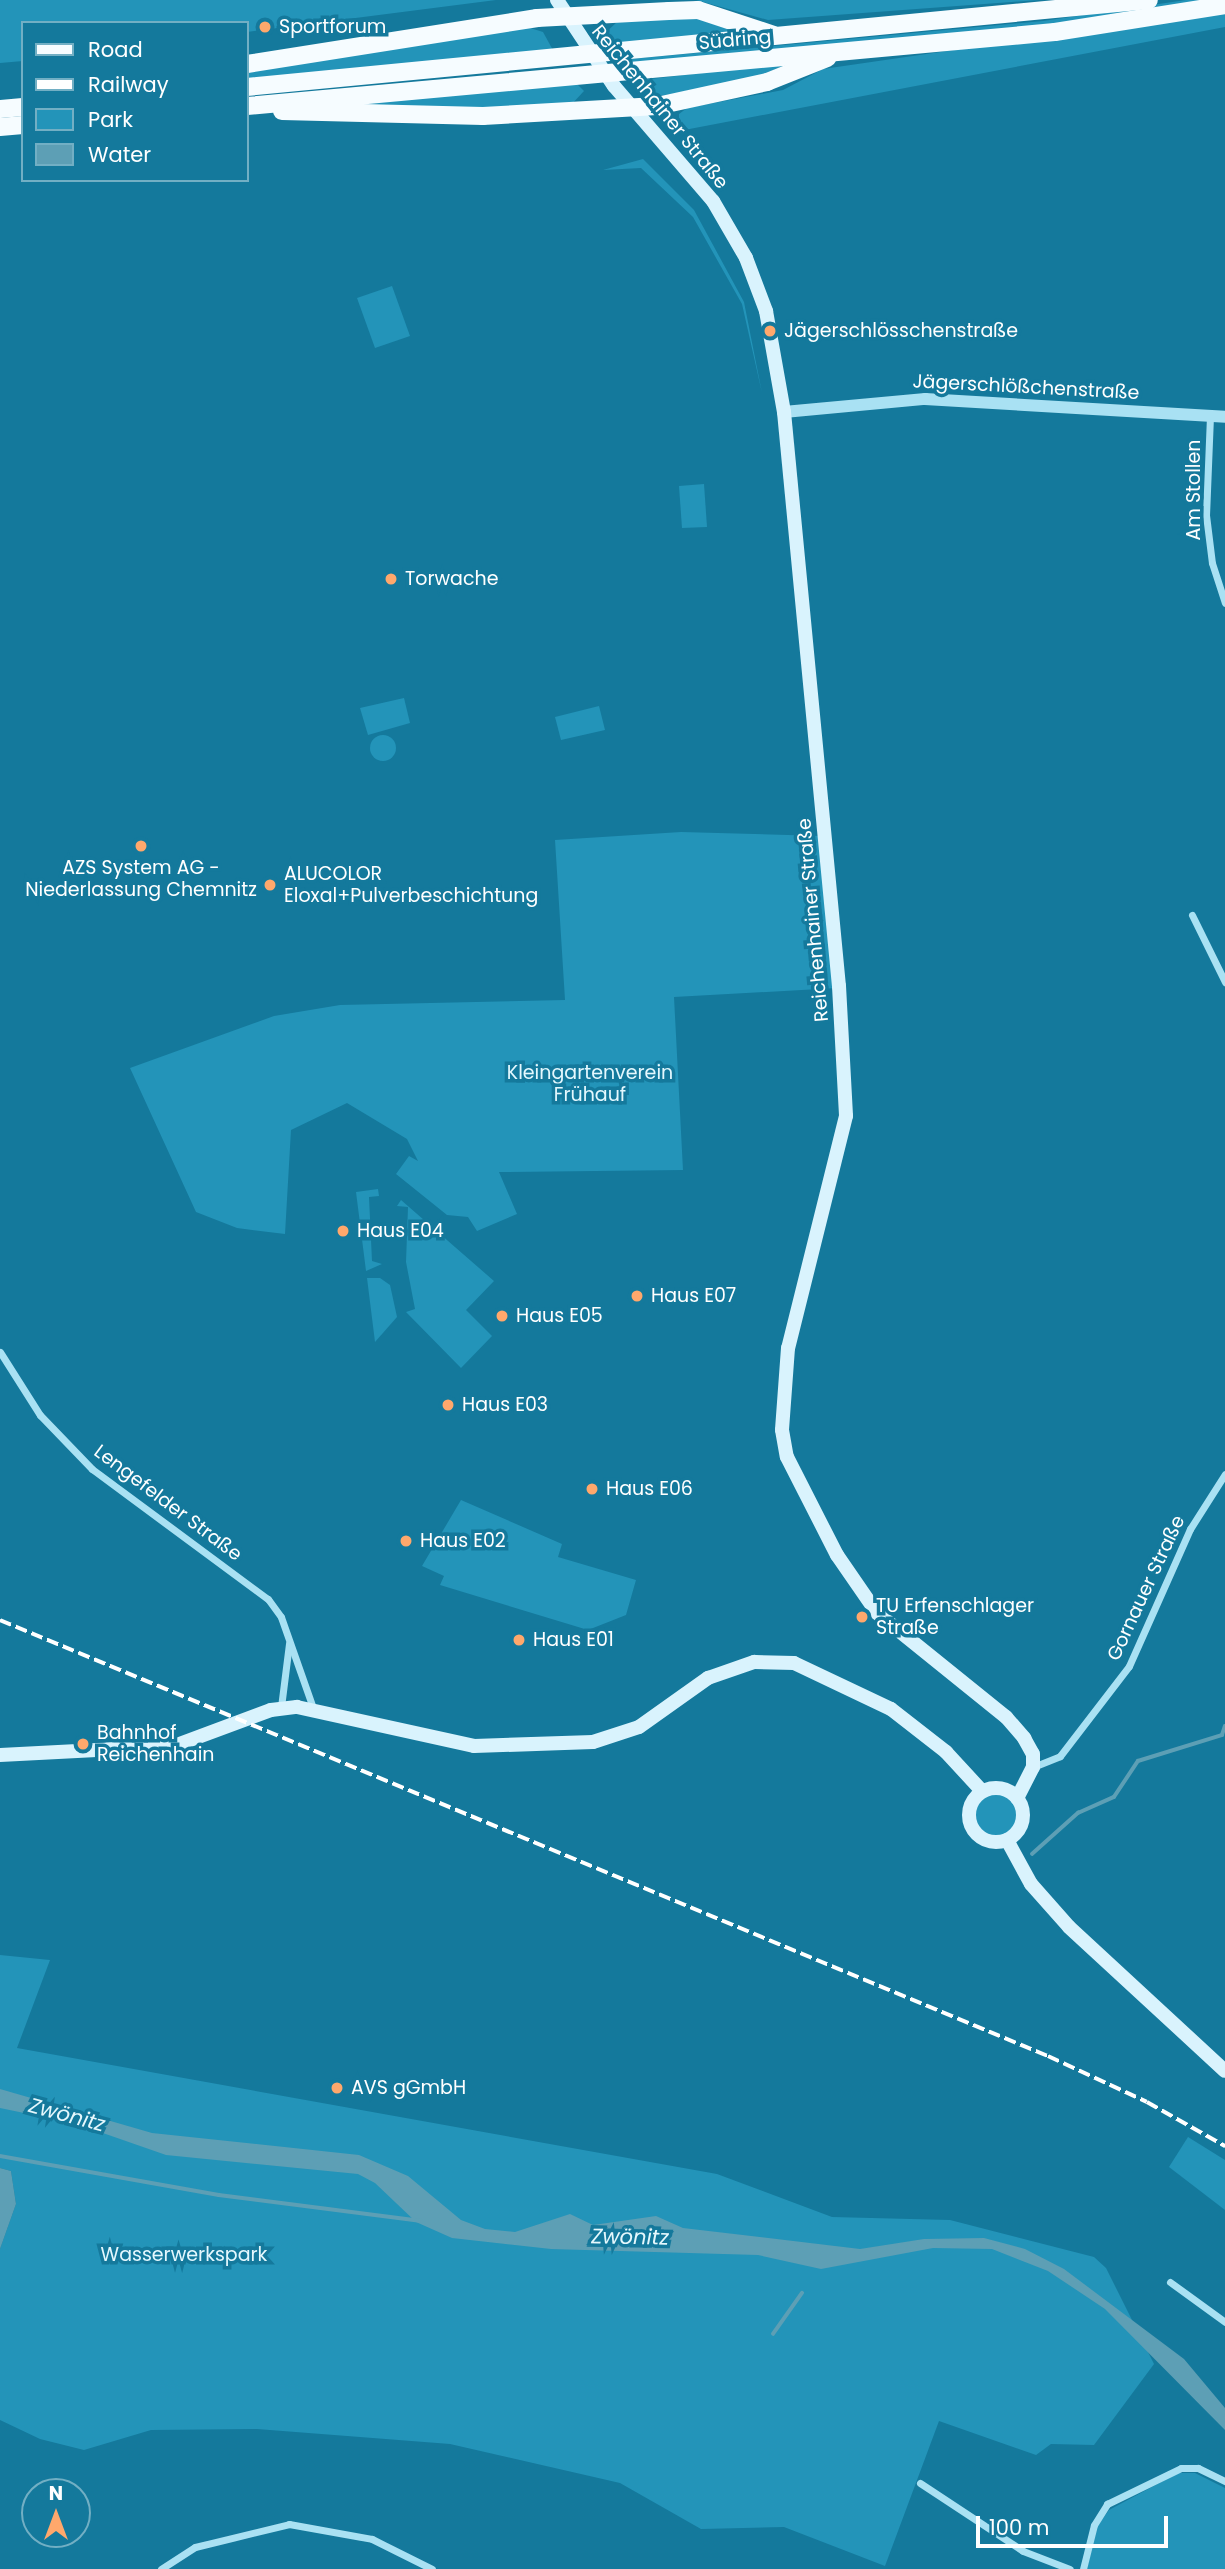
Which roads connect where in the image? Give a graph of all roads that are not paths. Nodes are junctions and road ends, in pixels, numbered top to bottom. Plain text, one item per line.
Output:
1 (557, 0) edge
2 (1149, 0) edge
3 (1225, 5) edge
4 (567, 18) junction
5 (788, 38) junction
6 (848, 51) junction
7 (248, 64) edge
8 (248, 87) edge
9 (628, 105) junction
10 (21, 107) edge
11 (248, 107) edge
12 (248, 107) edge
13 (0, 109) edge
14 (21, 125) edge
15 (0, 127) edge
16 (783, 412) junction
17 (1210, 416) junction
18 (1225, 417) edge
19 (1225, 603) edge
20 (1192, 915) dead end
21 (1223, 970) edge
22 (1225, 982) edge
23 (0, 1352) edge
24 (1225, 1475) edge
25 (289, 1644) junction
26 (313, 1708) junction
27 (276, 1709) junction
28 (0, 1755) edge
29 (1033, 1767) junction
30 (982, 1791) junction
31 (1017, 1798) junction
32 (1007, 1840) junction
33 (1225, 2071) edge
34 (1170, 2282) dead end
35 (1225, 2322) edge
36 (1225, 2481) edge
37 (920, 2483) dead end
38 (161, 2569) edge
39 (432, 2569) edge
40 (1070, 2569) edge
41 (1083, 2569) edge

1 - 4 main road, Reichenhainer Straße
2 - 5 main road, Südring
3 - 6 main road, Südring
4 - 5 main road
4 - 7 main road
4 - 9 main road, Reichenhainer Straße
5 - 8 main road, Südring
6 - 9 main road
6 - 11 main road, Südring
9 - 12 main road
9 - 16 main road, Reichenhainer Straße
10 - 13 main road
14 - 15 main road
16 - 17 street, Jägerschlößchenstraße
16 - 29 main road, Reichenhainer Straße
17 - 18 street, Jägerschlößchenstraße
17 - 19 street, Am Stollen
20 - 21 street
21 - 22 street
23 - 25 street, Lengefelder Straße
24 - 29 street, Gornauer Straße
25 - 26 street, Lengefelder Straße
25 - 27 street, Lengefelder Straße
26 - 27 main road
26 - 30 main road
27 - 28 main road
29 - 31 main road
30 - 31 main road
30 - 32 main road
31 - 32 main road
32 - 33 main road
34 - 35 street
36 - 41 street
37 - 40 street
38 - 39 street

